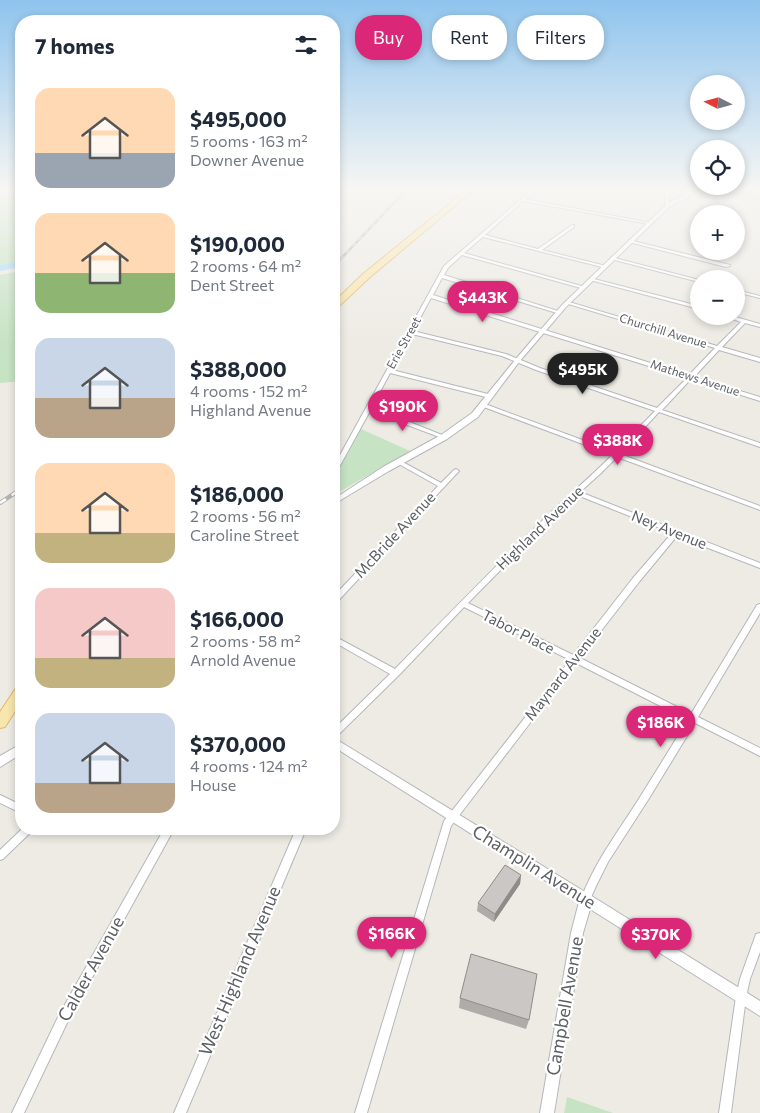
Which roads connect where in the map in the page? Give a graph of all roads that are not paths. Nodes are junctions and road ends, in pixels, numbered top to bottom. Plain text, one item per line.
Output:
1 (410, 240) edge
2 (476, 240) edge
3 (503, 240) edge
4 (553, 240) edge
5 (630, 241) joint
6 (539, 250) junction
7 (461, 254) junction
8 (613, 258) junction
9 (728, 266) dead end
10 (604, 267) junction
11 (441, 276) junction
12 (592, 279) junction
13 (690, 279) edge
14 (583, 287) junction
15 (745, 293) edge
16 (430, 296) junction
17 (760, 297) edge
18 (340, 300) edge
19 (567, 303) junction
20 (690, 306) edge
21 (559, 312) junction
22 (745, 321) edge
23 (740, 325) edge
24 (760, 326) edge
25 (542, 331) junction
26 (410, 332) junction
27 (719, 348) junction
28 (760, 360) edge
29 (517, 361) junction
30 (388, 371) junction
31 (690, 376) junction
32 (490, 396) junction
33 (760, 399) edge
34 (483, 405) junction
35 (368, 408) junction
36 (658, 410) junction
37 (444, 437) junction
38 (760, 445) edge
39 (616, 454) junction
40 (340, 460) edge
41 (399, 462) junction
42 (456, 471) dead end
43 (442, 486) junction
44 (577, 493) junction
45 (340, 498) edge
46 (760, 508) edge
47 (676, 533) junction
48 (760, 566) edge
49 (340, 594) edge
50 (464, 604) junction
51 (760, 607) edge
52 (340, 642) edge
53 (574, 660) junction
54 (396, 674) junction
55 (15, 701) edge
56 (692, 718) junction
57 (0, 723) edge
58 (340, 736) edge
59 (340, 747) edge
60 (15, 752) edge
61 (760, 752) edge
62 (0, 762) edge
63 (0, 799) edge
64 (15, 806) edge
65 (452, 816) junction
66 (22, 835) edge
67 (167, 835) edge
68 (298, 835) edge
69 (0, 856) edge
70 (586, 899) junction
71 (760, 938) edge
72 (741, 997) junction
73 (760, 1009) edge
74 (18, 1113) edge
75 (180, 1113) edge
76 (361, 1113) edge
77 (547, 1113) edge
78 (725, 1113) edge

1 - 18 main road
2 - 7 street, Erie Street
3 - 6 street
4 - 6 street
5 - 8 street
5 - 9 street
6 - 10 street
7 - 11 street, Erie Street
7 - 14 street
8 - 10 street
8 - 13 street
10 - 12 street
11 - 16 street, Erie Street
11 - 21 street
12 - 14 street
12 - 20 street
14 - 19 street
15 - 17 street
16 - 25 street, Mathews Avenue
16 - 26 street, Erie Street
19 - 21 street
19 - 27 street, Churchill Avenue
21 - 25 street
22 - 24 street
23 - 27 street, Highland Avenue
25 - 29 street
25 - 31 street, Mathews Avenue
26 - 29 street
26 - 30 street, Erie Street
27 - 28 street, Churchill Avenue
27 - 31 street, Highland Avenue
29 - 32 street
29 - 36 street
30 - 32 street
30 - 35 street, Erie Street
31 - 33 street, Mathews Avenue
31 - 36 street, Highland Avenue
32 - 34 street
34 - 37 street
34 - 39 street
35 - 37 street
35 - 40 street, Erie Street
36 - 38 street
36 - 39 street, Highland Avenue
37 - 41 street
39 - 44 street, Highland Avenue
39 - 46 street
41 - 43 street
41 - 45 street
42 - 43 street, McBride Avenue
43 - 49 street, McBride Avenue
44 - 47 street, Ney Avenue
44 - 50 street, Highland Avenue
47 - 48 street, Ney Avenue
47 - 53 street, Maynard Avenue
50 - 53 street, Tabor Place
50 - 54 street, Highland Avenue
51 - 56 street
52 - 54 street
53 - 56 street, Tabor Place
53 - 65 street, Maynard Avenue
54 - 58 street, Highland Avenue
55 - 57 main road
56 - 61 street, Tabor Place
56 - 70 street
59 - 65 street, Champlin Avenue
60 - 62 street
63 - 64 street
65 - 70 street, Champlin Avenue
65 - 76 street, Maynard Avenue
66 - 69 street
67 - 74 street, Calder Avenue
68 - 75 street, West Highland Avenue
70 - 72 street, Champlin Avenue
70 - 77 street, Campbell Avenue
71 - 72 street
72 - 73 street, Champlin Avenue
72 - 78 street

